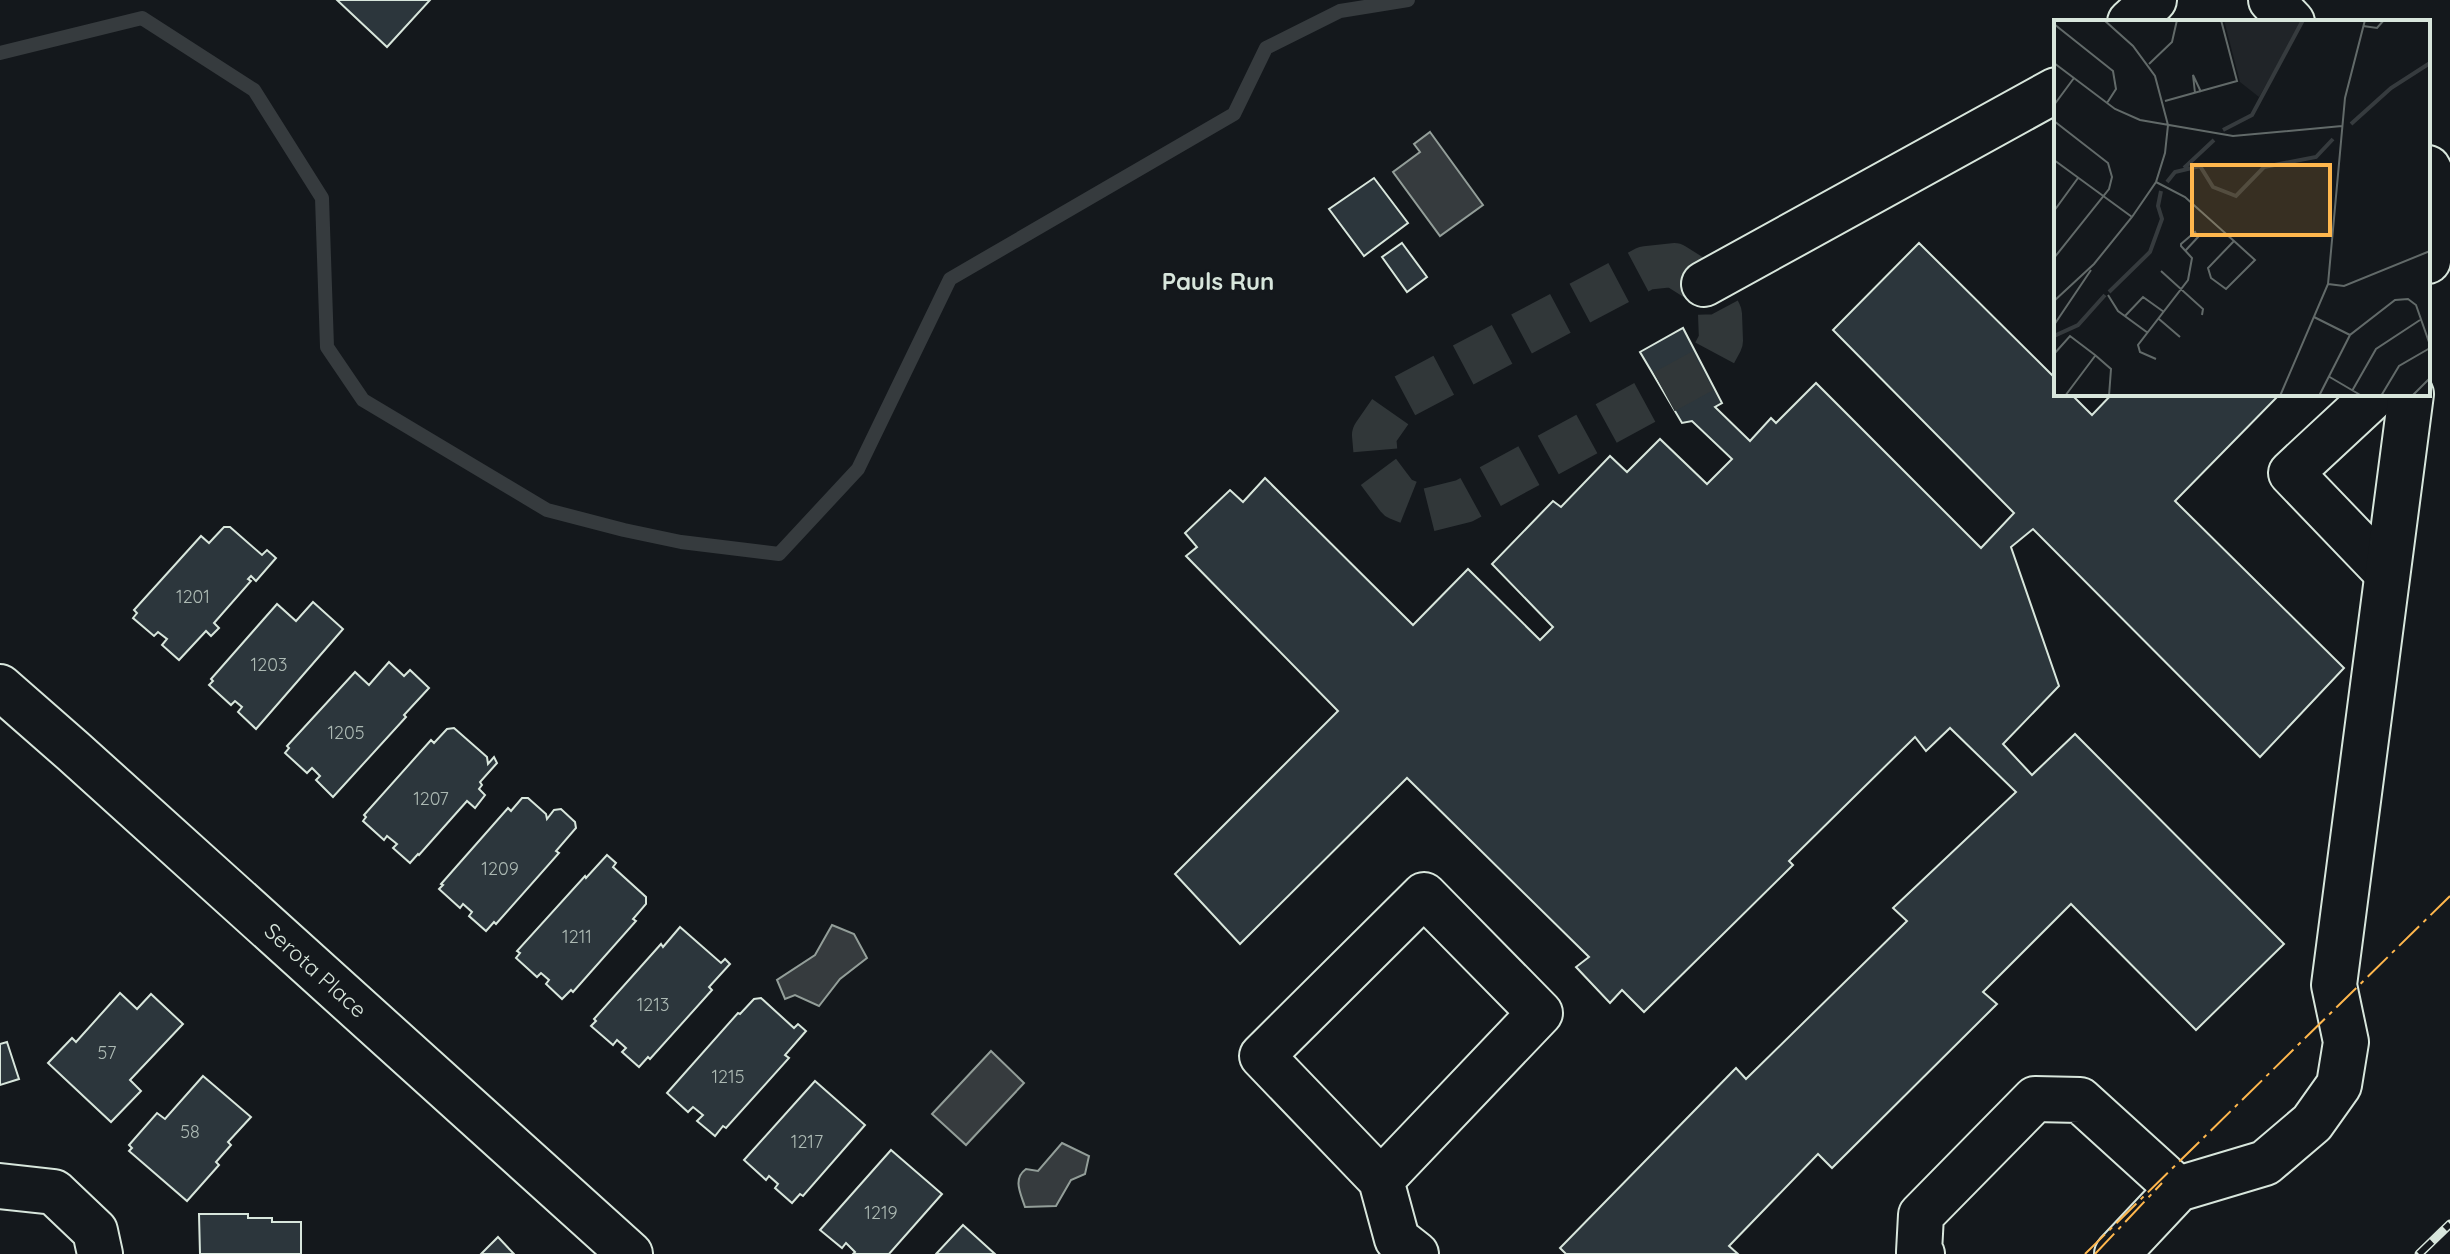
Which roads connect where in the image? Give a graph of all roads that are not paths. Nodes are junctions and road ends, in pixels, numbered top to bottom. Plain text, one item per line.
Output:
1 (2154, 0) edge
2 (2271, 0) edge
3 (2132, 20) edge
4 (2290, 20) edge
5 (2054, 91) edge
6 (2430, 172) edge
7 (2430, 246) edge
8 (1704, 284) tunnel mouth
9 (2374, 396) edge
10 (2411, 396) edge
11 (2387, 573) junction
12 (0, 687) edge
13 (1381, 1180) junction
14 (0, 1186) edge
15 (2178, 1189) junction
16 (100, 1254) edge
17 (630, 1254) edge
18 (1416, 1254) edge
19 (1922, 1254) edge
20 (2117, 1254) edge

1 - 3 street
2 - 4 street
5 - 8 street
6 - 7 street
9 - 11 street
10 - 11 street
11 - 15 street
12 - 17 street, Serota Place
13 - 13 street
13 - 18 street
14 - 16 street
15 - 19 street
15 - 20 street

